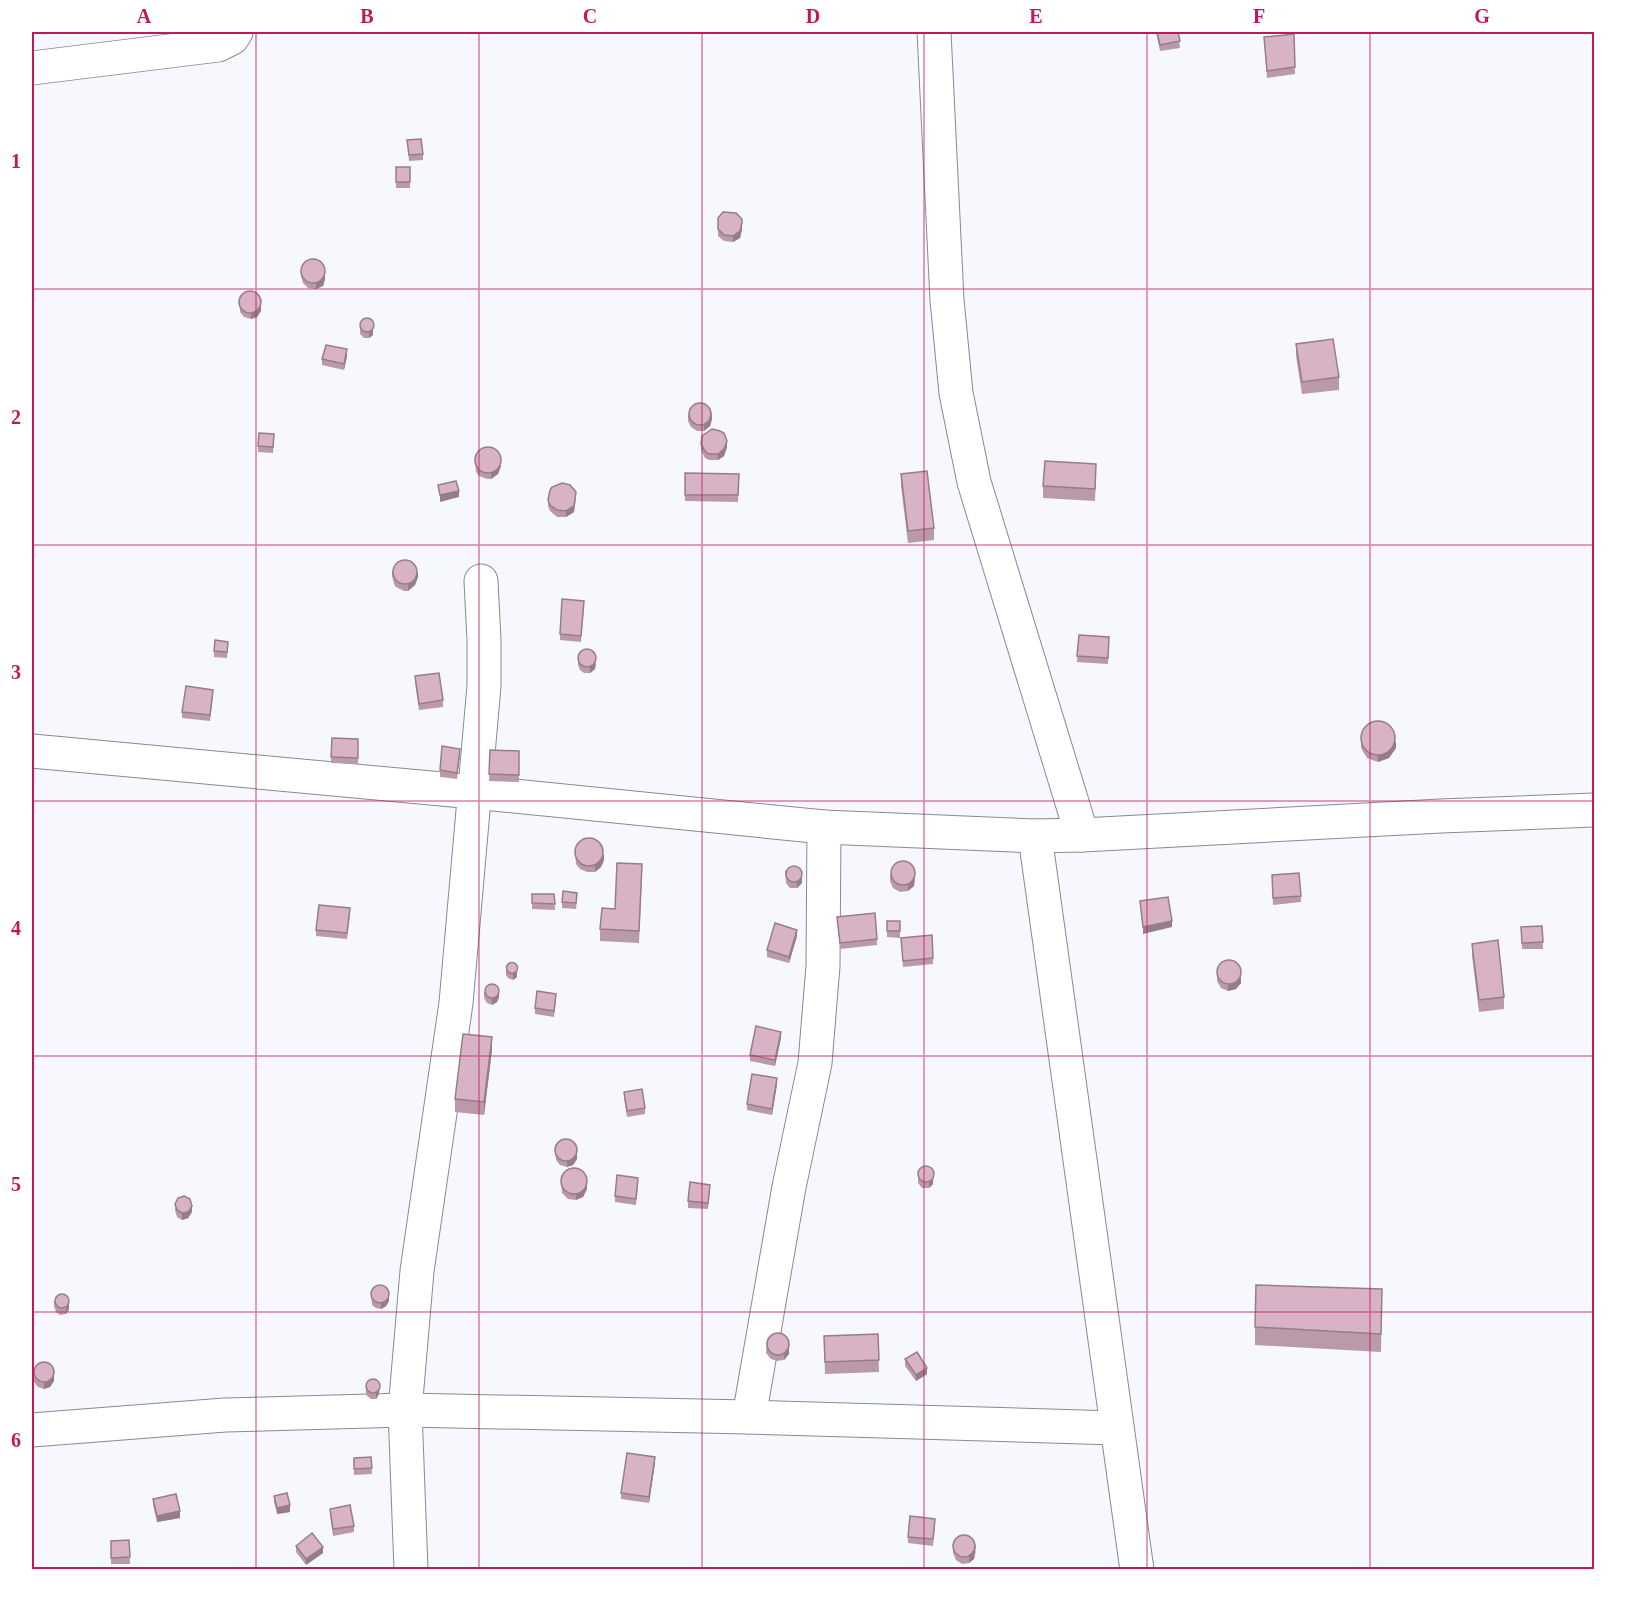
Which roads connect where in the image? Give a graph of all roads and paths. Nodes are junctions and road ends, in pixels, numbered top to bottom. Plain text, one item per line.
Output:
1 (236, 32) edge
2 (934, 32) edge
3 (32, 68) edge
4 (481, 581) dead end
5 (32, 751) edge
6 (474, 792) junction
7 (1594, 810) edge
8 (824, 827) junction
9 (1082, 835) junction
10 (1035, 836) junction
11 (405, 1410) junction
12 (749, 1417) junction
13 (1116, 1428) junction
14 (32, 1430) edge
15 (411, 1569) edge
16 (1137, 1569) edge

1 - 3 street
2 - 9 street
4 - 6 street
5 - 6 street
6 - 8 street
6 - 11 street
7 - 9 street
8 - 10 street
8 - 12 street
9 - 10 street
10 - 13 street
11 - 12 street
11 - 14 street
11 - 15 street
12 - 13 street
13 - 16 street

